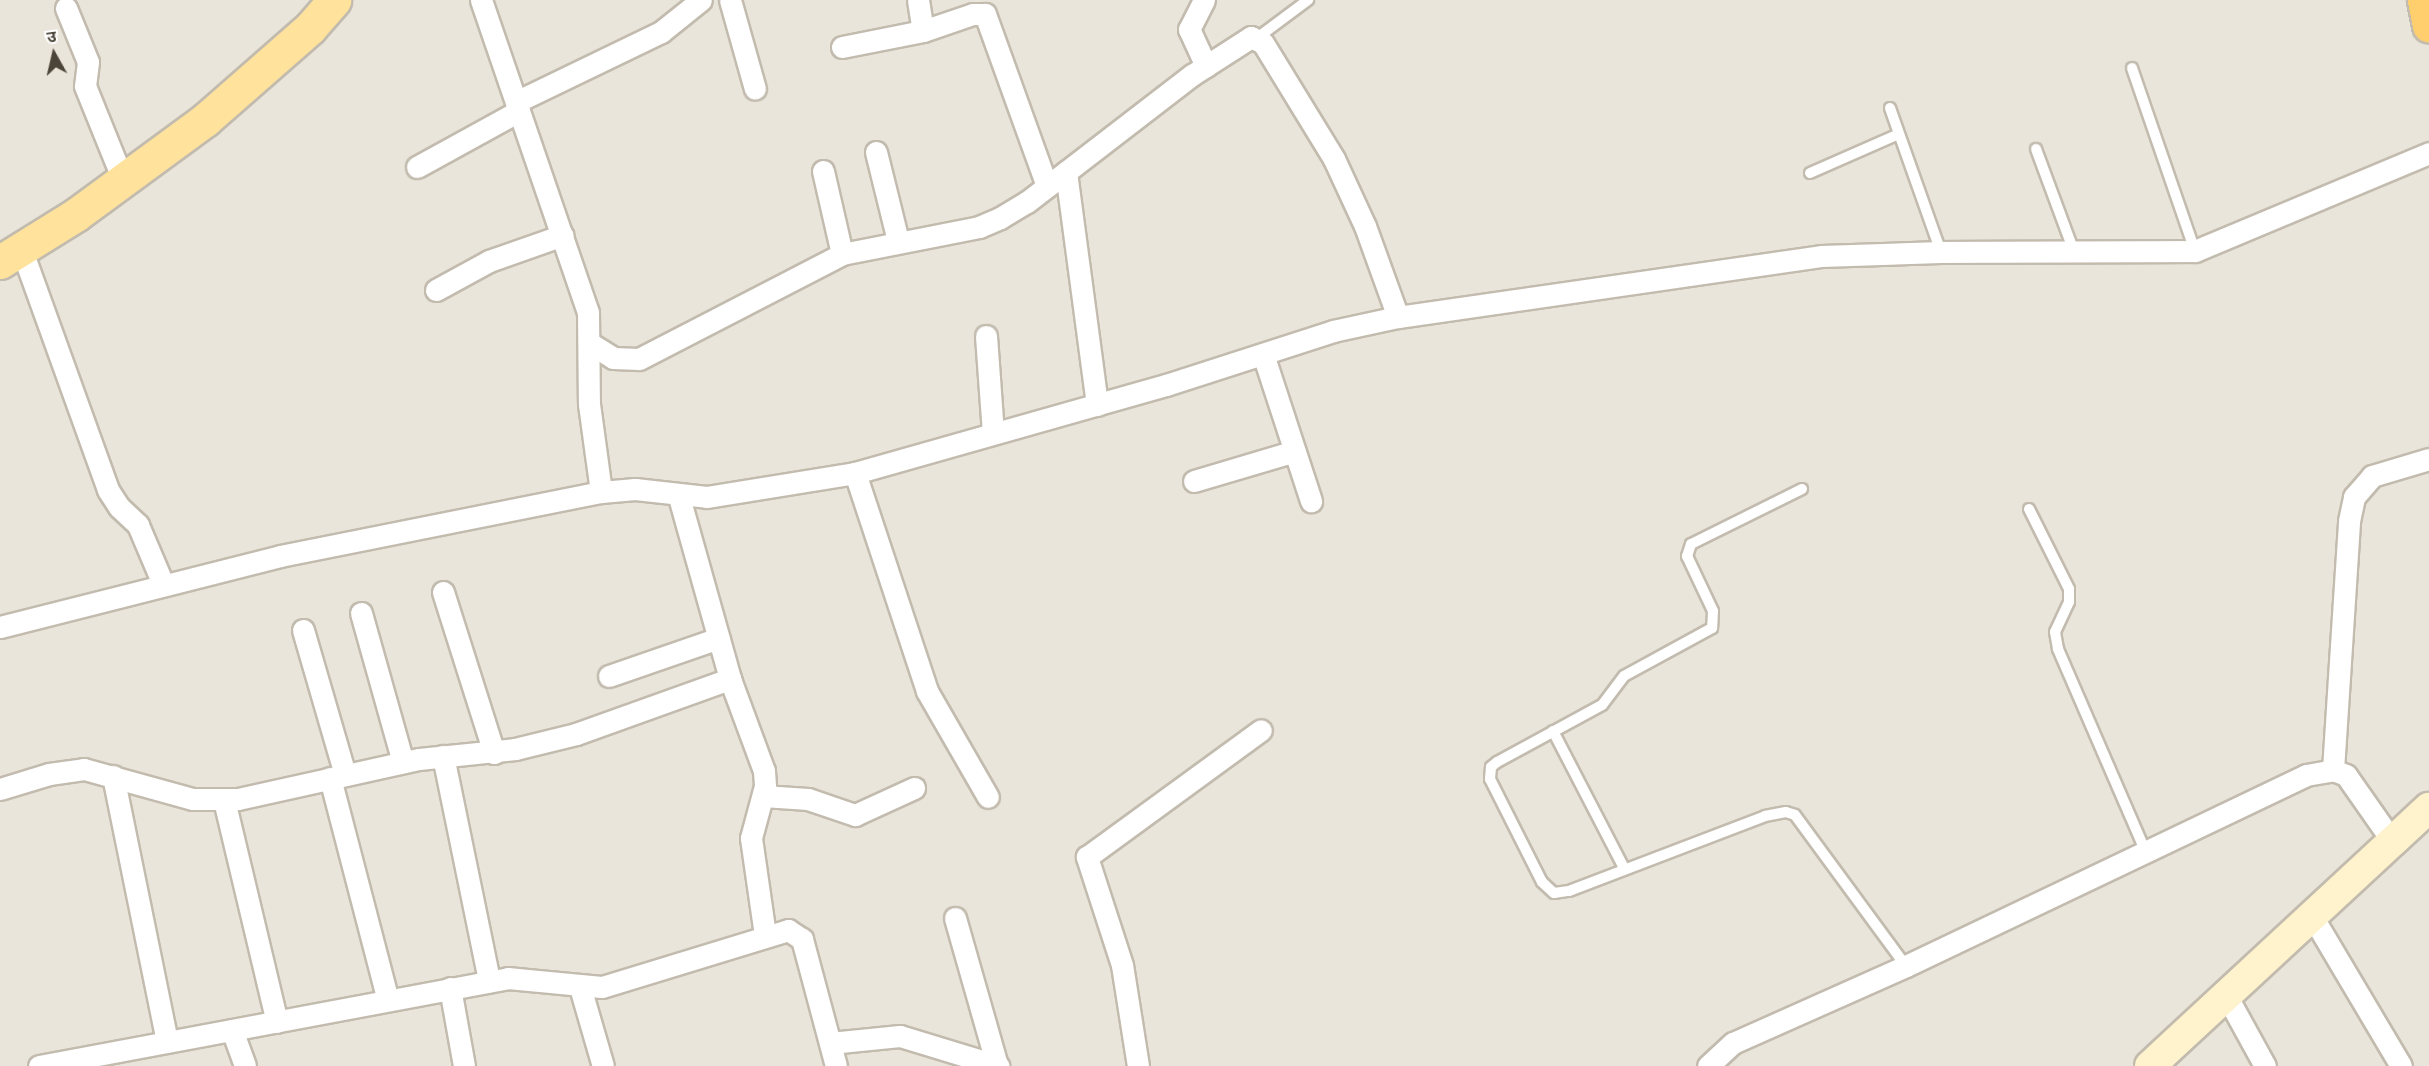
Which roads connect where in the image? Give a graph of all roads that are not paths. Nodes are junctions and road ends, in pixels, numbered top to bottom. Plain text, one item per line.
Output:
1 (334, 0) edge
2 (481, 0) edge
3 (701, 0) edge
4 (730, 0) edge
5 (918, 0) edge
6 (1204, 0) edge
7 (1308, 0) edge
8 (2424, 0) edge
9 (66, 8) dead end
10 (2429, 26) edge
11 (923, 31) junction
12 (1257, 38) junction
13 (842, 47) dead end
14 (1206, 66) junction
15 (2132, 68) dead end
16 (755, 89) dead end
17 (518, 106) junction
18 (1890, 108) dead end
19 (1899, 134) junction
20 (2036, 149) dead end
21 (876, 152) dead end
22 (2429, 153) edge
23 (417, 167) dead end
24 (823, 171) dead end
25 (1066, 172) junction
26 (1810, 172) dead end
27 (123, 180) junction
28 (1047, 186) junction
29 (562, 235) junction
30 (898, 241) junction
31 (2195, 251) junction
32 (1941, 252) junction
33 (2074, 252) junction
34 (842, 254) junction
35 (11, 255) edge
36 (436, 290) dead end
37 (1398, 317) junction
38 (986, 336) dead end
39 (591, 344) junction
40 (1263, 354) junction
41 (1097, 405) junction
42 (993, 434) junction
43 (1294, 451) junction
44 (2429, 459) edge
45 (855, 474) junction
46 (1194, 481) dead end
47 (1802, 489) dead end
48 (601, 492) junction
49 (679, 497) junction
50 (1311, 501) dead end
51 (2029, 509) dead end
52 (163, 584) junction
53 (443, 592) dead end
54 (361, 613) dead end
55 (0, 627) edge
56 (303, 630) dead end
57 (718, 639) junction
58 (609, 676) dead end
59 (730, 679) junction
60 (1261, 730) dead end
61 (1553, 731) junction
62 (494, 753) junction
63 (443, 756) junction
64 (403, 762) junction
65 (2333, 770) junction
66 (113, 776) junction
67 (338, 776) junction
68 (914, 788) dead end
69 (0, 789) edge
70 (763, 796) junction
71 (988, 797) dead end
72 (224, 800) junction
73 (2426, 818) edge
74 (2393, 842) junction
75 (2145, 852) junction
76 (1624, 868) junction
77 (2312, 916) junction
78 (955, 918) dead end
79 (765, 935) junction
80 (1906, 966) junction
81 (489, 981) junction
82 (580, 987) junction
83 (450, 988) junction
84 (2226, 996) junction
85 (388, 1000) junction
86 (277, 1022) junction
87 (232, 1030) junction
88 (167, 1042) junction
89 (830, 1042) junction
90 (112, 1060) edge
91 (39, 1066) edge
92 (245, 1066) edge
93 (464, 1066) edge
94 (603, 1066) edge
95 (836, 1066) edge
96 (998, 1066) edge
97 (1138, 1066) edge
98 (1708, 1066) edge
99 (2150, 1066) edge
100 (2265, 1066) edge
101 (2401, 1066) edge

1 - 27 main road
2 - 17 street
3 - 17 street
4 - 16 street
5 - 11 street
6 - 14 street
7 - 12 lane
8 - 10 highway
9 - 27 street
11 - 13 street
11 - 28 street
12 - 14 street
12 - 37 street
14 - 25 street
15 - 31 lane
17 - 23 street
17 - 29 street
18 - 19 lane
19 - 26 lane
19 - 32 lane
20 - 33 lane
21 - 30 street
22 - 31 street
24 - 34 street
25 - 28 street
25 - 41 street
27 - 35 main road
28 - 30 street
29 - 36 street
29 - 39 street
30 - 34 street
31 - 33 street
32 - 33 street
32 - 37 street
34 - 39 street
35 - 52 street
37 - 40 street
38 - 42 street
39 - 48 street
40 - 41 street
40 - 43 street
41 - 42 street
42 - 45 street
43 - 46 street
43 - 50 street
44 - 65 street
45 - 49 street
45 - 71 street
47 - 61 lane
48 - 49 street
48 - 52 street
49 - 57 street
51 - 75 lane
52 - 55 street
53 - 62 street
54 - 64 street
56 - 67 street
57 - 58 street
57 - 59 street
59 - 62 street
59 - 70 street
60 - 97 street
61 - 76 lane
61 - 76 lane
62 - 63 street
63 - 64 street
63 - 81 street
64 - 67 street
65 - 74 street
65 - 75 street
66 - 69 street
66 - 72 street
66 - 88 street
67 - 72 street
67 - 85 street
68 - 70 street
70 - 79 street
72 - 86 street
73 - 74 street
74 - 77 street
75 - 80 street
76 - 80 lane
77 - 84 street
77 - 101 street
78 - 96 street
79 - 82 street
79 - 89 street
80 - 98 street
81 - 82 street
81 - 83 street
82 - 94 street
83 - 85 street
83 - 93 street
84 - 99 street
84 - 100 street
85 - 86 street
86 - 87 street
87 - 88 street
87 - 92 street
88 - 90 street
89 - 95 street
89 - 96 street
90 - 91 street

